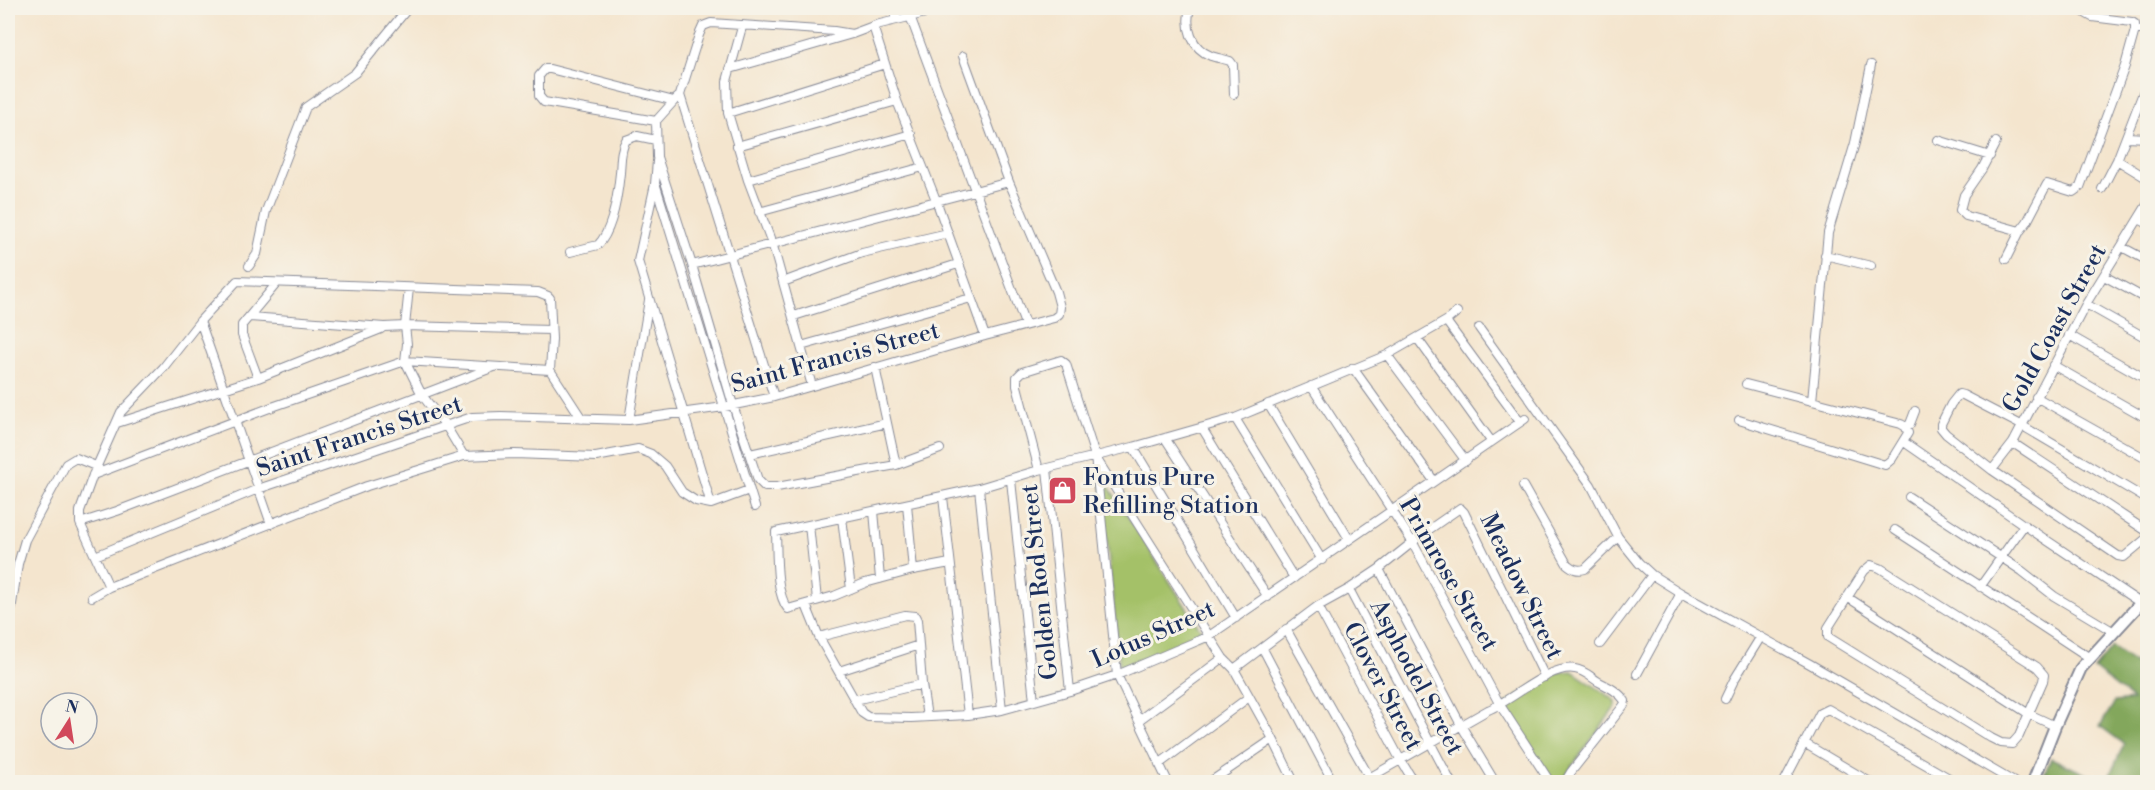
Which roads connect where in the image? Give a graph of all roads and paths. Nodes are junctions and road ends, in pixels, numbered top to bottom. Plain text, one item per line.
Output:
1 (408, 8) edge
2 (898, 8) edge
3 (942, 8) edge
4 (965, 8) edge
5 (1046, 8) edge
6 (1079, 8) edge
7 (1113, 8) edge
8 (1145, 8) edge
9 (1159, 8) edge
10 (1190, 8) edge
11 (2083, 8) edge
12 (910, 16) junction
13 (894, 20) junction
14 (873, 26) junction
15 (742, 27) junction
16 (2135, 30) junction
17 (2148, 30) edge
18 (852, 34) junction
19 (963, 56) dead end
20 (885, 64) junction
21 (1871, 64) dead end
22 (730, 69) junction
23 (2148, 80) edge
24 (1234, 94) dead end
25 (680, 95) junction
26 (2145, 96) edge
27 (674, 101) junction
28 (897, 101) junction
29 (728, 113) junction
30 (656, 121) junction
31 (910, 134) junction
32 (2126, 136) junction
33 (2148, 138) edge
34 (656, 140) junction
35 (1938, 140) dead end
36 (1996, 142) dead end
37 (737, 146) junction
38 (1990, 156) junction
39 (657, 157) junction
40 (2117, 160) junction
41 (923, 167) junction
42 (2148, 179) edge
43 (748, 180) junction
44 (1009, 182) junction
45 (655, 184) junction
46 (2102, 189) dead end
47 (975, 190) junction
48 (936, 200) junction
49 (2148, 204) edge
50 (759, 212) junction
51 (2139, 219) junction
52 (2148, 224) edge
53 (2020, 231) junction
54 (948, 233) junction
55 (773, 246) junction
56 (2122, 247) junction
57 (570, 252) dead end
58 (731, 254) junction
59 (1825, 255) junction
60 (2006, 259) dead end
61 (2148, 261) edge
62 (958, 264) junction
63 (692, 265) junction
64 (249, 266) dead end
65 (1871, 266) dead end
66 (2104, 276) junction
67 (277, 282) junction
68 (783, 282) junction
69 (409, 288) junction
70 (649, 296) junction
71 (971, 298) junction
72 (2148, 300) edge
73 (2086, 304) junction
74 (1457, 312) dead end
75 (794, 315) junction
76 (249, 317) junction
77 (200, 321) junction
78 (1446, 321) junction
79 (1025, 324) junction
80 (405, 326) junction
81 (384, 327) junction
82 (1479, 328) dead end
83 (551, 330) junction
84 (2069, 335) junction
85 (985, 336) junction
86 (1417, 338) junction
87 (2148, 339) edge
88 (801, 346) junction
89 (1387, 354) junction
90 (405, 361) junction
91 (2053, 365) junction
92 (496, 366) junction
93 (875, 367) junction
94 (1353, 368) junction
95 (550, 370) junction
96 (258, 378) junction
97 (2148, 380) edge
98 (1746, 384) dead end
99 (812, 386) junction
100 (1311, 386) junction
101 (223, 389) junction
102 (422, 394) junction
103 (774, 397) junction
104 (2036, 397) junction
105 (1812, 400) junction
106 (1268, 404) junction
107 (733, 405) junction
108 (724, 407) junction
109 (1915, 411) dead end
110 (683, 414) junction
111 (582, 418) junction
112 (1235, 418) junction
113 (2148, 419) edge
114 (629, 420) junction
115 (1738, 420) dead end
116 (236, 422) junction
117 (117, 423) junction
118 (887, 423) junction
119 (2021, 425) junction
120 (446, 426) junction
121 (1906, 427) junction
122 (1202, 428) junction
123 (1165, 438) junction
124 (1491, 441) junction
125 (1904, 442) junction
126 (2013, 442) junction
127 (1133, 447) junction
128 (940, 449) dead end
129 (750, 454) junction
130 (464, 456) junction
131 (1095, 456) junction
132 (2148, 460) edge
133 (248, 461) junction
134 (1466, 461) junction
135 (896, 465) junction
136 (98, 467) junction
137 (1043, 469) junction
138 (1992, 470) junction
139 (93, 476) junction
140 (1011, 480) junction
141 (1434, 481) junction
142 (1523, 486) dead end
143 (979, 488) junction
144 (258, 489) junction
145 (749, 490) junction
146 (943, 497) junction
147 (1910, 497) dead end
148 (2148, 500) edge
149 (711, 504) junction
150 (907, 504) junction
151 (755, 507) dead end
152 (873, 511) junction
153 (1393, 512) junction
154 (842, 518) junction
155 (80, 523) junction
156 (271, 524) junction
157 (808, 525) junction
158 (2024, 525) junction
159 (1895, 530) dead end
160 (2148, 535) edge
161 (1618, 537) junction
162 (1349, 539) junction
163 (1413, 543) junction
164 (95, 556) junction
165 (2001, 559) junction
166 (1322, 560) junction
167 (950, 563) junction
168 (1379, 569) junction
169 (913, 570) junction
170 (1652, 575) junction
171 (1294, 578) junction
172 (880, 579) junction
173 (109, 587) junction
174 (1980, 587) junction
175 (851, 589) junction
176 (1349, 589) junction
177 (1681, 593) junction
178 (92, 597) dead end
179 (1268, 597) junction
180 (1847, 597) junction
181 (2143, 598) edge
182 (818, 600) junction
183 (806, 605) junction
184 (1318, 606) junction
185 (1236, 618) junction
186 (1287, 629) junction
187 (8, 631) edge
188 (2115, 632) junction
189 (819, 636) junction
190 (1209, 636) junction
191 (1760, 638) junction
192 (1600, 644) dead end
193 (919, 645) junction
194 (1263, 649) junction
195 (1223, 658) junction
196 (2090, 658) junction
197 (1234, 669) junction
198 (839, 671) junction
199 (1637, 674) dead end
200 (1117, 675) junction
201 (1545, 677) junction
202 (922, 684) junction
203 (1070, 691) junction
204 (1249, 697) junction
205 (1725, 699) dead end
206 (855, 700) junction
207 (1034, 701) junction
208 (1500, 705) junction
209 (1002, 710) junction
210 (2029, 714) junction
211 (968, 715) junction
212 (927, 717) junction
213 (1139, 720) junction
214 (1462, 726) junction
215 (2055, 726) junction
216 (1273, 739) junction
217 (1804, 743) junction
218 (1430, 745) junction
219 (1400, 759) junction
220 (1159, 764) junction
221 (1290, 781) edge
222 (1368, 781) edge
223 (1168, 783) edge
224 (1210, 783) edge
225 (1333, 783) edge
226 (1414, 783) edge
227 (1451, 783) edge
228 (1495, 783) edge
229 (1550, 783) edge
230 (1565, 783) edge
231 (1784, 783) edge
232 (1870, 783) edge
233 (1956, 783) edge
234 (2014, 783) edge
235 (2033, 783) edge

1 - 64 street
2 - 13 street
3 - 4 street
3 - 12 street
5 - 6 street
6 - 7 street
8 - 9 street
10 - 24 street
11 - 16 street
12 - 13 street
12 - 47 street
13 - 14 street
14 - 18 street
14 - 20 street
15 - 18 street
15 - 22 street
15 - 25 street
16 - 17 street
16 - 53 street
18 - 22 street
19 - 44 street
20 - 28 street
20 - 29 street
21 - 59 street
22 - 29 street
23 - 26 street
25 - 27 street
25 - 58 street
26 - 32 street
27 - 30 street
27 - 30 street
28 - 31 street
28 - 37 street
29 - 37 street
30 - 34 street
31 - 41 street
31 - 43 street
32 - 33 street
32 - 40 street
34 - 39 street
34 - 57 street
35 - 38 street
36 - 38 street
37 - 43 street
38 - 53 street
39 - 45 street
39 - 63 street
40 - 42 street
40 - 46 street
41 - 48 street
41 - 50 street
43 - 50 street
44 - 47 street
44 - 79 street, Saint Francis Street
45 - 70 street
45 - 108 street
47 - 48 street
47 - 79 street
48 - 54 street
48 - 55 street
49 - 51 street, Gold Coast Street
50 - 55 street
51 - 52 street
51 - 56 street, Gold Coast Street
53 - 60 street
54 - 62 street
54 - 68 street
55 - 58 street
55 - 68 street
56 - 61 street
56 - 66 street, Gold Coast Street
58 - 63 street
58 - 103 street
59 - 65 street
59 - 105 street
62 - 71 street
62 - 75 street
63 - 107 street
66 - 72 street
66 - 73 street, Gold Coast Street
67 - 69 street
67 - 76 street
67 - 77 street
68 - 75 street
69 - 80 street
69 - 83 street
70 - 110 street
70 - 114 street
71 - 85 street
71 - 88 street
73 - 84 street, Gold Coast Street
73 - 87 street
74 - 78 street
75 - 88 street
76 - 81 street
76 - 96 street
77 - 101 street
77 - 117 street
78 - 86 street
78 - 124 street, Lotus Street
79 - 85 street, Saint Francis Street
80 - 81 street
80 - 83 street
80 - 90 street
81 - 96 street
82 - 161 street
83 - 95 street
84 - 91 street, Gold Coast Street
84 - 97 street
85 - 93 street, Saint Francis Street
86 - 89 street
86 - 124 street
88 - 99 street
89 - 94 street
89 - 134 street
90 - 92 street
90 - 102 street
90 - 116 street
91 - 104 street, Gold Coast Street
91 - 113 street
92 - 95 street
92 - 102 street
93 - 99 street, Saint Francis Street
93 - 118 street
94 - 100 street
94 - 141 street
95 - 111 street
96 - 101 street
98 - 105 street
99 - 103 street, Saint Francis Street
100 - 106 street
100 - 153 street, Primrose Street
101 - 116 street
101 - 117 street
102 - 120 street
102 - 133 street
103 - 107 street, Saint Francis Street
104 - 119 street, Gold Coast Street
104 - 132 street
105 - 121 street
106 - 112 street
106 - 162 street
107 - 108 street, Saint Francis Street
107 - 129 street
108 - 110 street, Saint Francis Street
108 - 145 street
109 - 121 street
110 - 114 street, Saint Francis Street
110 - 149 street
111 - 114 street, Saint Francis Street
111 - 120 street, Saint Francis Street
112 - 122 street
112 - 166 street
115 - 125 street
116 - 133 street
116 - 139 street
117 - 136 street
118 - 129 street
118 - 135 street
119 - 126 street, Gold Coast Street
119 - 138 street
119 - 148 street
120 - 130 street
120 - 144 street, Saint Francis Street
121 - 125 street
122 - 123 street
122 - 171 street
123 - 127 street
123 - 179 street
124 - 134 street, Lotus Street
125 - 158 street
126 - 138 street, Gold Coast Street
126 - 160 street
127 - 131 street
127 - 185 street
128 - 135 street
129 - 135 street
130 - 149 street
130 - 156 street
131 - 137 street
131 - 137 street, Golden Rod Street
131 - 190 street
131 - 200 street
133 - 144 street
133 - 155 street
134 - 141 street, Lotus Street
136 - 139 street
136 - 187 street
137 - 140 street
137 - 203 street, Golden Rod Street
138 - 160 street
139 - 155 street
140 - 143 street
140 - 207 street
141 - 153 street, Lotus Street
142 - 161 street
143 - 146 street
143 - 209 street
144 - 156 street
144 - 164 street, Saint Francis Street
145 - 149 street
145 - 151 street
146 - 150 street
146 - 167 street
147 - 165 street
150 - 152 street
150 - 169 street
152 - 154 street
152 - 172 street
153 - 162 street, Lotus Street
153 - 163 street, Primrose Street
154 - 157 street
154 - 175 street
155 - 164 street
156 - 173 street
157 - 182 street
157 - 183 street
158 - 165 street
158 - 181 street
159 - 174 street
161 - 170 street
162 - 166 street, Lotus Street
163 - 168 street
163 - 201 street, Meadow Street
163 - 208 street, Primrose Street
164 - 173 street
165 - 174 street
165 - 188 street
166 - 171 street, Lotus Street
167 - 169 street
167 - 211 street
168 - 176 street
168 - 214 street
169 - 172 street
170 - 177 street
170 - 192 street
171 - 179 street, Lotus Street
172 - 175 street
173 - 178 street
174 - 196 street
175 - 182 street
176 - 184 street
176 - 218 street, Asphodel Street
177 - 191 street
177 - 199 street
179 - 185 street, Lotus Street
180 - 210 street
180 - 210 street
180 - 210 street
181 - 188 street
182 - 183 street
183 - 189 street, Lotus Street
184 - 186 street
184 - 219 street, Clover Street
185 - 190 street, Lotus Street
186 - 194 street
186 - 222 street
188 - 196 street
189 - 193 street
189 - 198 street, Lotus Street
190 - 195 street
190 - 200 street, Lotus Street
191 - 205 street
191 - 234 street
193 - 198 street
193 - 202 street
194 - 197 street
194 - 225 street
195 - 197 street
195 - 213 street
196 - 215 street
197 - 204 street
198 - 206 street, Lotus Street
200 - 203 street, Lotus Street
200 - 213 street
201 - 208 street
201 - 230 street
202 - 206 street
202 - 212 street
203 - 207 street, Lotus Street
204 - 216 street
204 - 220 street
206 - 212 street, Lotus Street
207 - 209 street, Lotus Street
208 - 214 street
208 - 229 street, Primrose Street
209 - 211 street, Lotus Street
210 - 215 street
211 - 212 street, Lotus Street
213 - 220 street
214 - 218 street
214 - 228 street
215 - 235 street
216 - 221 street
216 - 224 street
217 - 231 street
217 - 232 street
217 - 233 street
218 - 219 street
218 - 227 street, Asphodel Street
219 - 222 street
219 - 226 street, Clover Street
220 - 223 street

